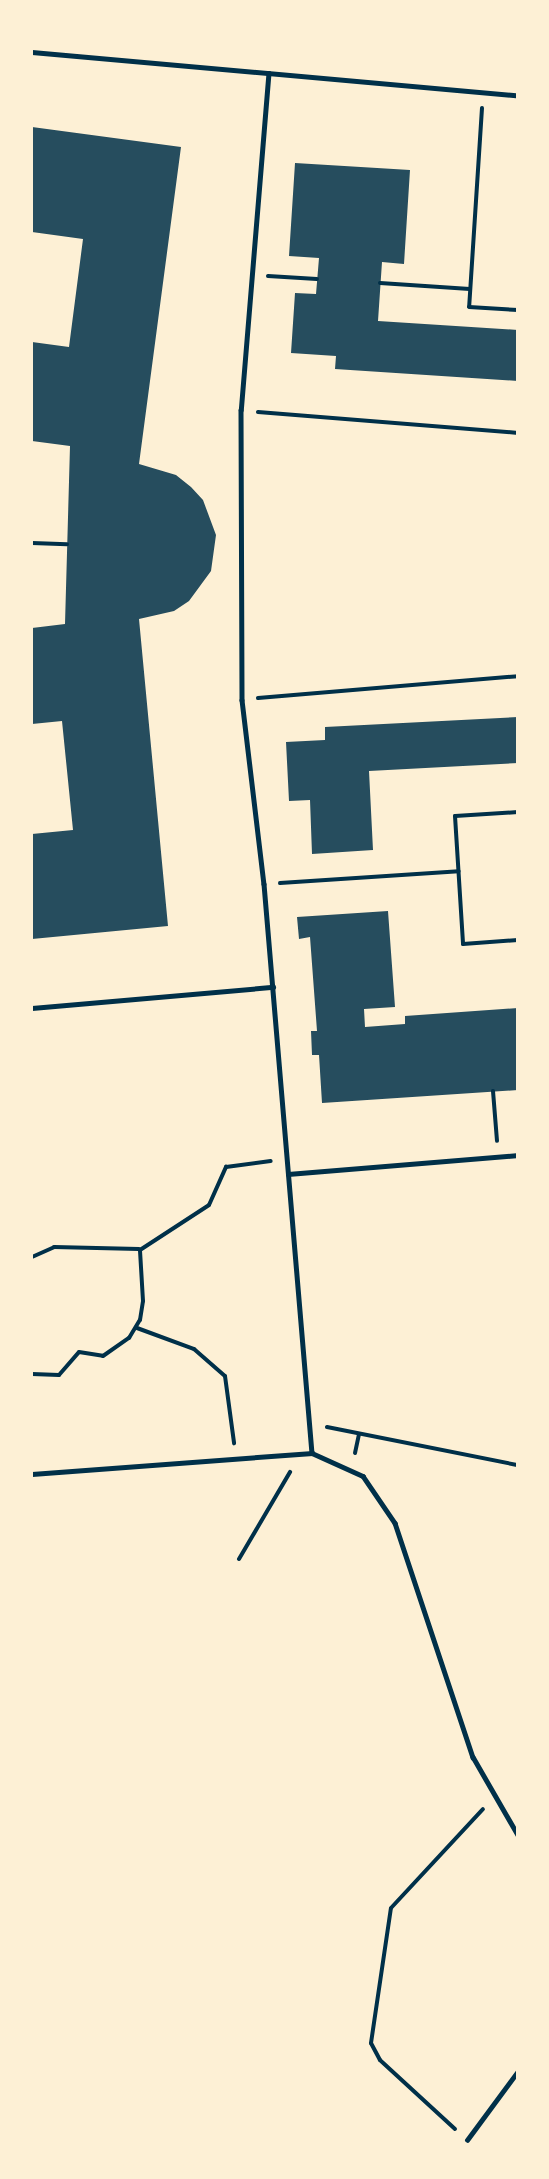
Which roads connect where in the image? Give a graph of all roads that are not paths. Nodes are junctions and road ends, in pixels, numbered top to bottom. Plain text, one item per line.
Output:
1 (32, 52) edge
2 (269, 73) junction
3 (518, 95) edge
4 (273, 987) junction
5 (32, 1008) edge
6 (518, 1155) edge
7 (288, 1174) junction
8 (312, 1453) junction
9 (32, 1474) edge
10 (518, 1835) edge
11 (518, 2071) edge
12 (467, 2140) road end

1 - 2 lane
2 - 3 lane
2 - 4 lane
4 - 5 lane
4 - 7 lane
6 - 7 lane
7 - 8 lane
8 - 9 lane
8 - 10 lane
11 - 12 lane

